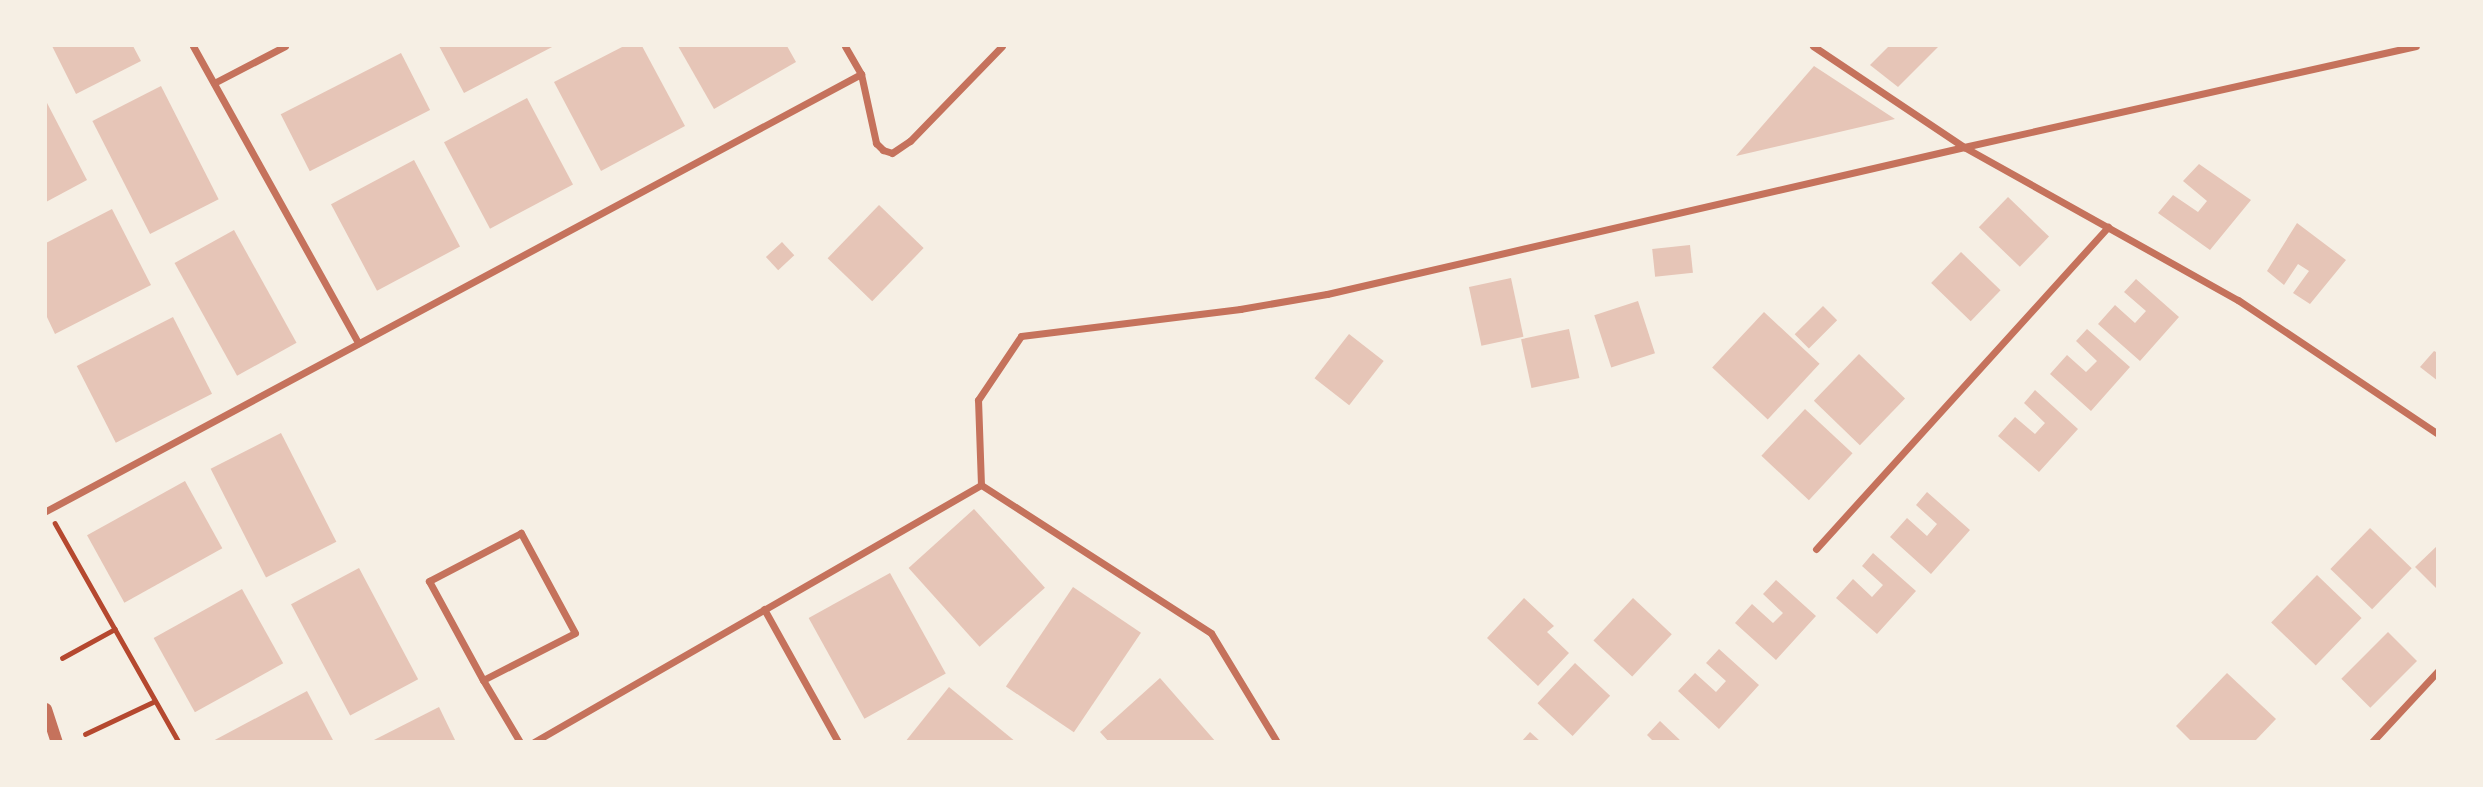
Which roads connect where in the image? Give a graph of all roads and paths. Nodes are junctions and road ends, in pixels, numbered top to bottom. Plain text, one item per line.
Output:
1 (193, 46) edge
2 (285, 46) edge
3 (845, 46) edge
4 (1002, 46) edge
5 (1813, 46) edge
6 (2416, 46) edge
7 (861, 74) junction
8 (214, 83) junction
9 (1964, 147) junction
10 (2108, 227) junction
11 (358, 344) junction
12 (2438, 434) edge
13 (981, 485) junction
14 (46, 511) edge
15 (1816, 549) dead end
16 (764, 609) junction
17 (115, 629) junction
18 (61, 658) dead end
19 (2438, 671) edge
20 (483, 680) junction
21 (155, 701) junction
22 (46, 709) edge
23 (85, 734) dead end
24 (57, 741) edge
25 (179, 741) edge
26 (520, 741) edge
27 (534, 741) edge
28 (838, 741) edge
29 (1277, 741) edge
30 (2372, 741) edge

1 - 8 street
2 - 8 street
3 - 7 street
4 - 7 street
5 - 9 street
6 - 9 street
7 - 11 street
8 - 11 street
9 - 10 street
9 - 13 street
10 - 12 street
10 - 15 street
11 - 14 street
13 - 16 street
13 - 29 street
14 - 17 path
16 - 27 street
16 - 28 street
17 - 18 path
17 - 21 path
19 - 30 street
20 - 20 street
20 - 26 street
21 - 23 path
21 - 25 path
22 - 24 street

